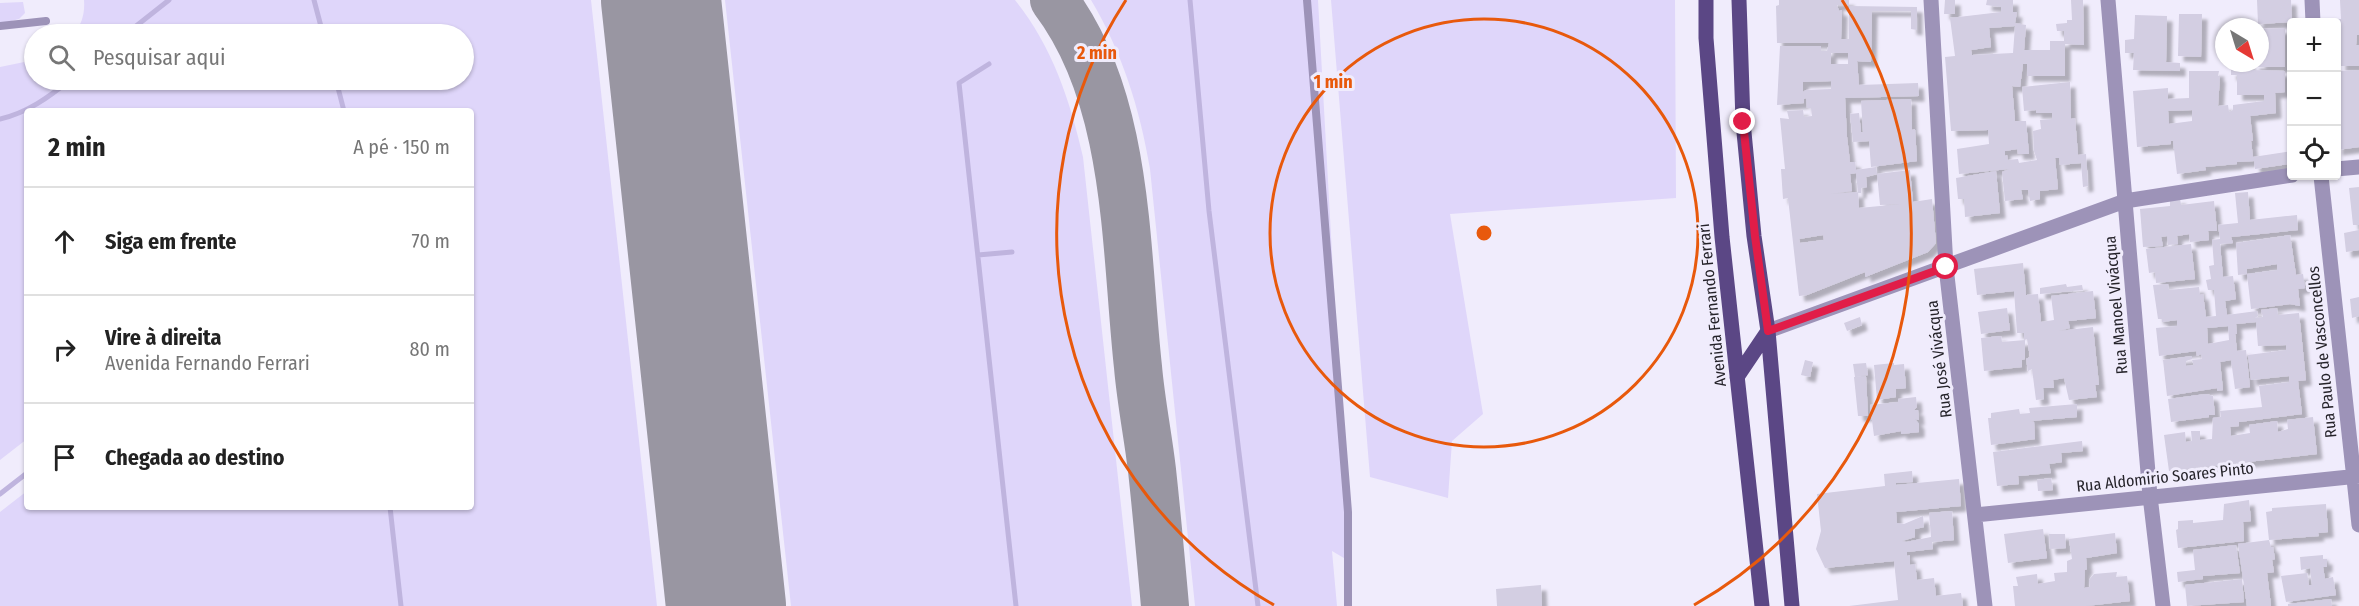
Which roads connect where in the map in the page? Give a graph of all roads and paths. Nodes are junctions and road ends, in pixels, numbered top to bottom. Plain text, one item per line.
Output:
1 (1307, 0) edge
2 (1706, 0) edge
3 (1739, 0) edge
4 (1931, 0) edge
5 (2108, 0) edge
6 (2312, 0) edge
7 (2313, 18) edge
8 (46, 21) dead end
9 (0, 26) edge
10 (2359, 167) edge
11 (2341, 169) edge
12 (2287, 176) edge
13 (2321, 180) edge
14 (2125, 201) junction
15 (1946, 267) junction
16 (1768, 331) junction
17 (1737, 377) junction
18 (2357, 476) edge
19 (2150, 496) junction
20 (1975, 515) junction
21 (2359, 525) edge
22 (1348, 606) edge
23 (1762, 606) edge
24 (1792, 606) edge
25 (1985, 606) edge
26 (2163, 606) edge

1 - 22 lane
2 - 17 main road, Avenida Fernando Ferrari
3 - 16 main road
4 - 15 street, Rua José Vivácqua
5 - 14 street, Rua Manoel Vivácqua
6 - 7 street
8 - 9 lane
10 - 11 street
12 - 14 street
13 - 18 street, Rua Paulo de Vasconcellos
14 - 15 street
14 - 19 street, Rua Manoel Vivácqua
15 - 16 street
15 - 20 street, Rua José Vivácqua
16 - 17 main road
16 - 24 main road
17 - 23 main road, Avenida Fernando Ferrari
18 - 19 street, Rua Aldomirio Soares Pinto
18 - 21 street, Rua Paulo de Vasconcellos
19 - 20 street, Rua Aldomirio Soares Pinto
19 - 26 street, Rua Manoel Vivácqua
20 - 25 street, Rua José Vivácqua

